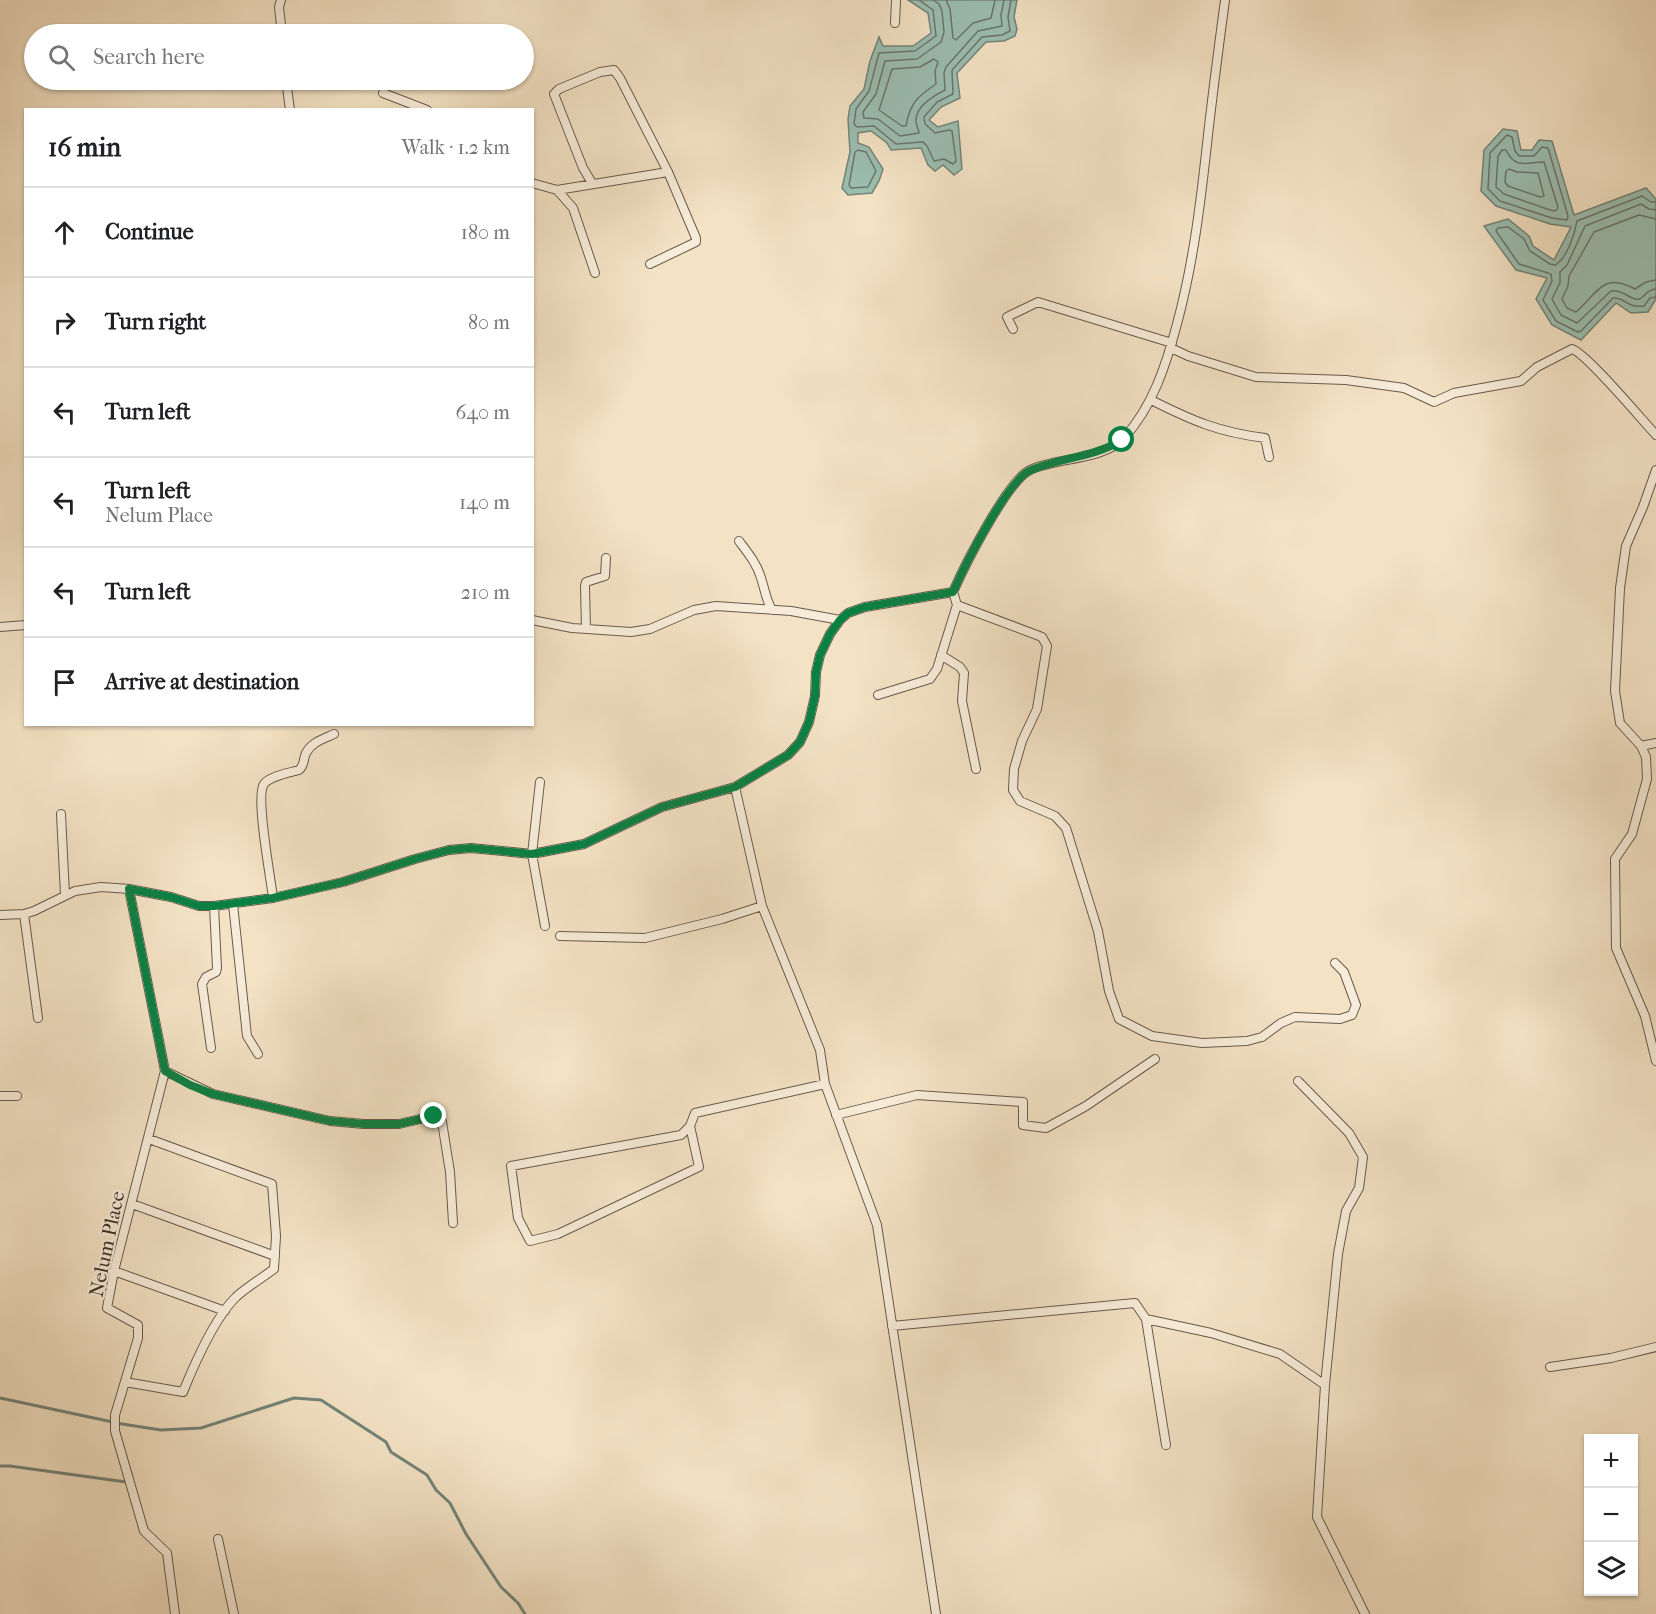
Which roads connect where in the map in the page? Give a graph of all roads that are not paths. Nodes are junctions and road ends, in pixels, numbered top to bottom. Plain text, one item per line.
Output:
1 (281, 0) edge
2 (896, 0) edge
3 (1225, 0) edge
4 (895, 23) dead end
5 (281, 24) edge
6 (287, 90) edge
7 (383, 93) dead end
8 (290, 108) edge
9 (424, 108) edge
10 (668, 172) junction
11 (592, 183) junction
12 (534, 184) edge
13 (557, 190) junction
14 (650, 264) dead end
15 (595, 273) dead end
16 (1012, 329) dead end
17 (1171, 345) junction
18 (1151, 400) junction
19 (1656, 435) edge
20 (1269, 458) dead end
21 (1656, 470) edge
22 (739, 541) dead end
23 (606, 558) dead end
24 (953, 592) junction
25 (957, 605) junction
26 (772, 610) junction
27 (840, 620) junction
28 (534, 621) edge
29 (24, 625) edge
30 (0, 627) edge
31 (586, 629) junction
32 (941, 655) junction
33 (878, 695) dead end
34 (334, 734) dead end
35 (1656, 743) edge
36 (1641, 746) junction
37 (976, 769) dead end
38 (540, 782) dead end
39 (735, 787) junction
40 (61, 814) dead end
41 (532, 854) junction
42 (129, 889) junction
43 (65, 895) junction
44 (273, 898) junction
45 (232, 904) junction
46 (214, 906) junction
47 (762, 906) junction
48 (24, 914) junction
49 (0, 915) edge
50 (545, 926) dead end
51 (560, 936) dead end
52 (1335, 963) dead end
53 (38, 1018) dead end
54 (210, 1048) dead end
55 (258, 1054) dead end
56 (1155, 1059) dead end
57 (1656, 1060) edge
58 (165, 1071) junction
59 (1298, 1081) dead end
60 (825, 1084) junction
61 (0, 1096) edge
62 (17, 1096) dead end
63 (836, 1115) junction
64 (690, 1126) junction
65 (149, 1138) junction
66 (132, 1203) junction
67 (453, 1223) dead end
68 (275, 1256) junction
69 (114, 1271) junction
70 (225, 1311) junction
71 (1146, 1319) junction
72 (892, 1326) junction
73 (1656, 1347) edge
74 (1550, 1367) dead end
75 (125, 1382) junction
76 (1325, 1385) junction
77 (1166, 1445) dead end
78 (218, 1539) dead end
79 (175, 1614) edge
80 (234, 1614) edge
81 (936, 1614) edge
82 (1365, 1614) edge

1 - 5 street
2 - 4 street
3 - 17 street
6 - 8 street
7 - 9 street
10 - 11 street
10 - 11 street
10 - 14 street
11 - 13 street
12 - 13 street
13 - 15 street
16 - 17 street
17 - 18 street
17 - 19 street
18 - 20 street
18 - 24 street
21 - 36 street
22 - 26 street
23 - 31 street
24 - 25 street
24 - 27 street
25 - 32 street
25 - 52 street
26 - 27 street
26 - 31 street
27 - 39 street
28 - 31 street
29 - 30 street
32 - 33 street
32 - 37 street
34 - 44 street
35 - 36 street
36 - 57 street
38 - 41 street
39 - 41 street
39 - 47 street
40 - 43 street
41 - 44 street
41 - 50 street
42 - 43 street
42 - 46 street
42 - 58 street, Nelum Place
43 - 48 street
44 - 45 street
45 - 46 street
45 - 55 street
46 - 54 street
47 - 51 street
47 - 60 street
48 - 49 street
48 - 53 street
56 - 63 street
58 - 65 street, Nelum Place
58 - 67 street
59 - 76 street
60 - 63 street
60 - 64 street
61 - 62 street
63 - 72 street
64 - 64 street
65 - 66 street, Nelum Place
65 - 68 street
66 - 68 street
66 - 69 street, Nelum Place
68 - 70 street
69 - 70 street
69 - 75 street, Nelum Place
70 - 75 street
71 - 72 street
71 - 76 street
71 - 77 street
72 - 81 street
73 - 74 street
75 - 79 street, Nelum Place
76 - 82 street
78 - 80 street

